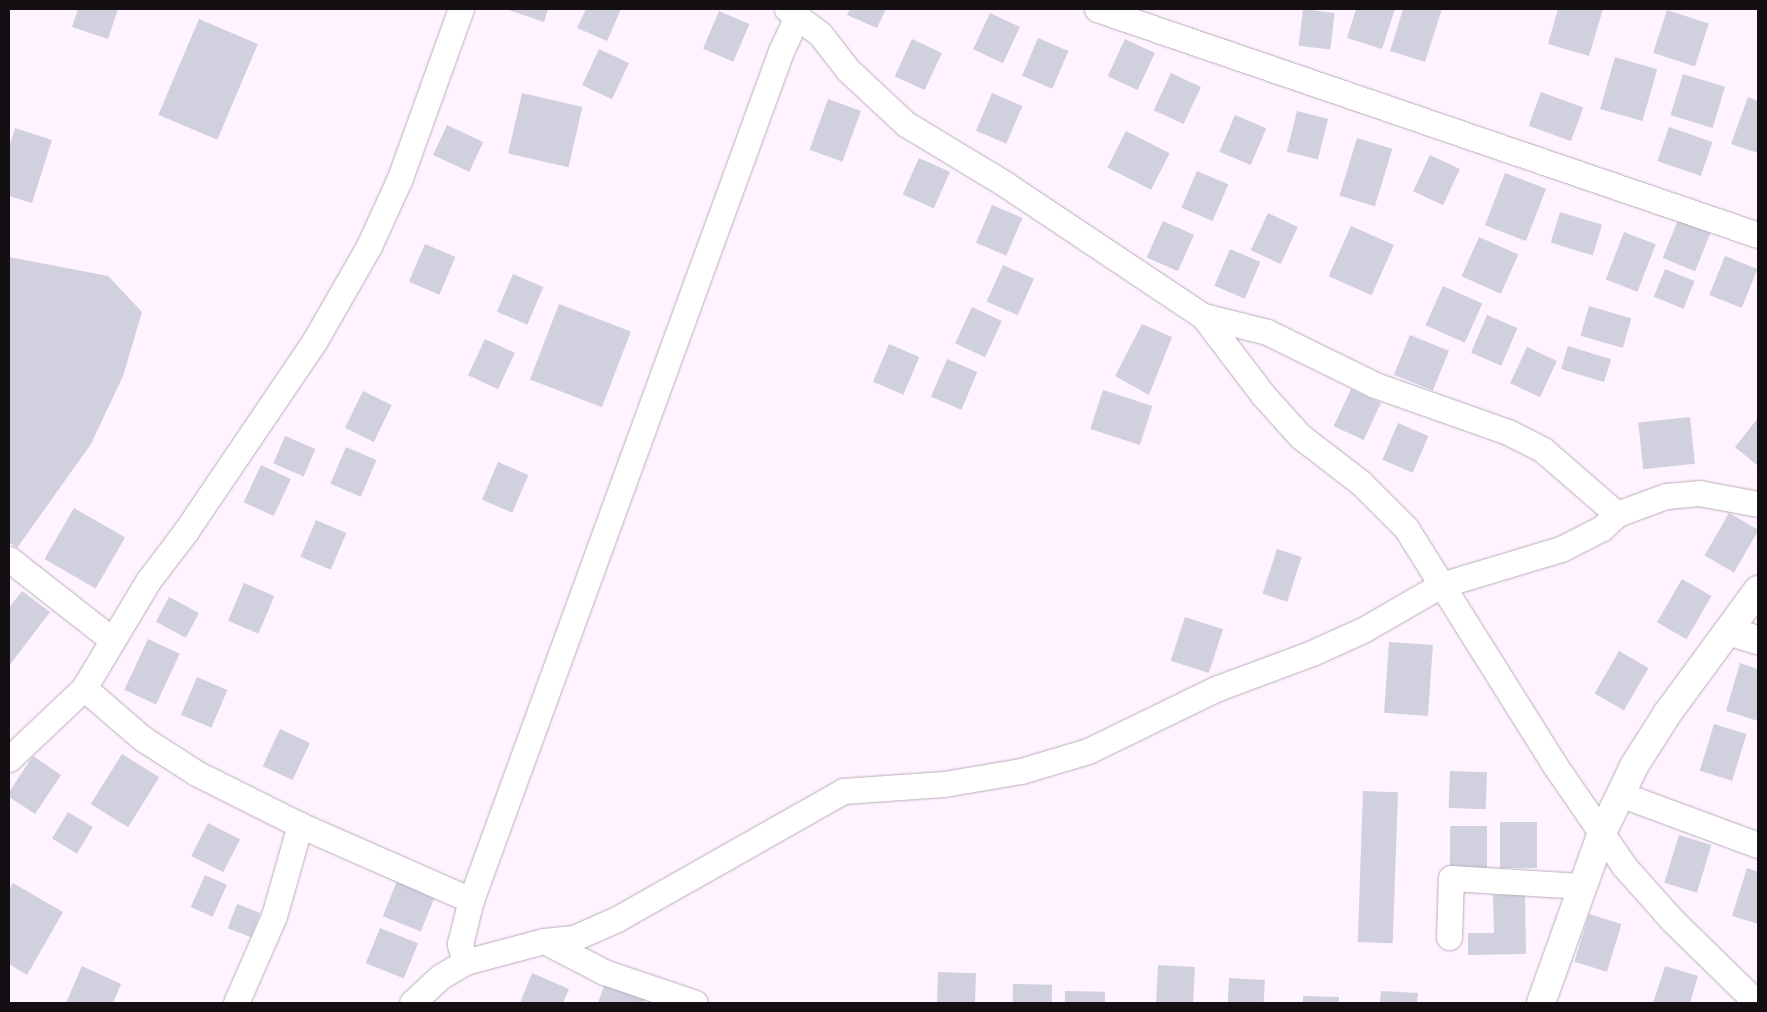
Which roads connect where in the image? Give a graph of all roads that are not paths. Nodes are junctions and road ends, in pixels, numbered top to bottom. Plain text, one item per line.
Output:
1 (461, 9) edge
2 (1097, 9) edge
3 (792, 12) edge
4 (1161, 19) edge
5 (1758, 235) edge
6 (1203, 316) junction
7 (1758, 504) edge
8 (1617, 514) junction
9 (9, 559) edge
10 (1441, 585) junction
11 (1758, 590) edge
12 (1728, 631) junction
13 (112, 639) junction
14 (1758, 640) edge
15 (84, 688) junction
16 (9, 759) edge
17 (1620, 794) junction
18 (300, 825) junction
19 (1601, 835) junction
20 (1758, 845) edge
21 (1582, 886) junction
22 (471, 900) junction
23 (1449, 937) dead end
24 (544, 941) junction
25 (465, 962) junction
26 (236, 1003) edge
27 (412, 1003) edge
28 (695, 1003) edge
29 (1541, 1003) edge
30 (1757, 1003) edge

1 - 13 street
2 - 4 street
3 - 6 street
3 - 22 street
4 - 5 street
6 - 8 street
6 - 10 street
7 - 8 street
8 - 10 street
9 - 13 street
10 - 19 street
10 - 24 street
11 - 12 street
12 - 14 street
12 - 17 street
13 - 15 street
15 - 16 street
15 - 18 street
17 - 19 street
17 - 20 street
18 - 22 street
18 - 26 street
19 - 21 street
19 - 30 street
21 - 23 street
21 - 29 street
22 - 25 street
24 - 25 street
24 - 28 street
25 - 27 street

